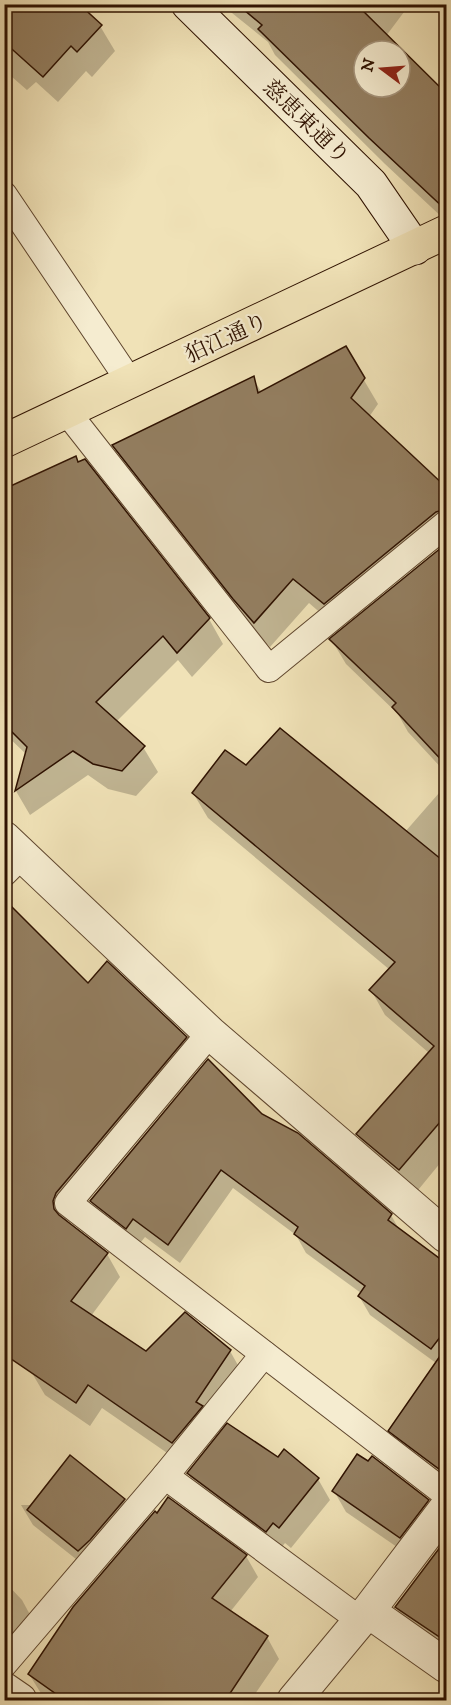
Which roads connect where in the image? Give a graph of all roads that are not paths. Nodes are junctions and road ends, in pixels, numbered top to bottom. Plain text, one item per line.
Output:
1 (188, 4) edge
2 (5, 196) edge
3 (447, 232) edge
4 (415, 248) junction
5 (130, 382) junction
6 (67, 412) junction
7 (4, 441) edge
8 (447, 524) edge
9 (10, 855) edge
10 (210, 1033) junction
11 (447, 1236) edge
12 (264, 1354) junction
13 (165, 1476) junction
14 (447, 1494) edge
15 (447, 1508) edge
16 (364, 1615) junction
17 (444, 1657) edge
18 (4, 1664) edge
19 (4, 1689) edge
20 (20, 1701) edge
21 (294, 1701) edge

1 - 4 street, 慈恵東通り
2 - 5 lane
3 - 4 main road, 狛江通り
4 - 5 main road, 狛江通り
5 - 6 main road, 狛江通り
6 - 7 main road, 狛江通り
6 - 8 lane
9 - 10 street
10 - 11 street
10 - 12 lane
12 - 13 lane
12 - 14 lane
13 - 16 lane
13 - 18 lane
15 - 16 street
16 - 17 street
16 - 21 street
19 - 20 street

